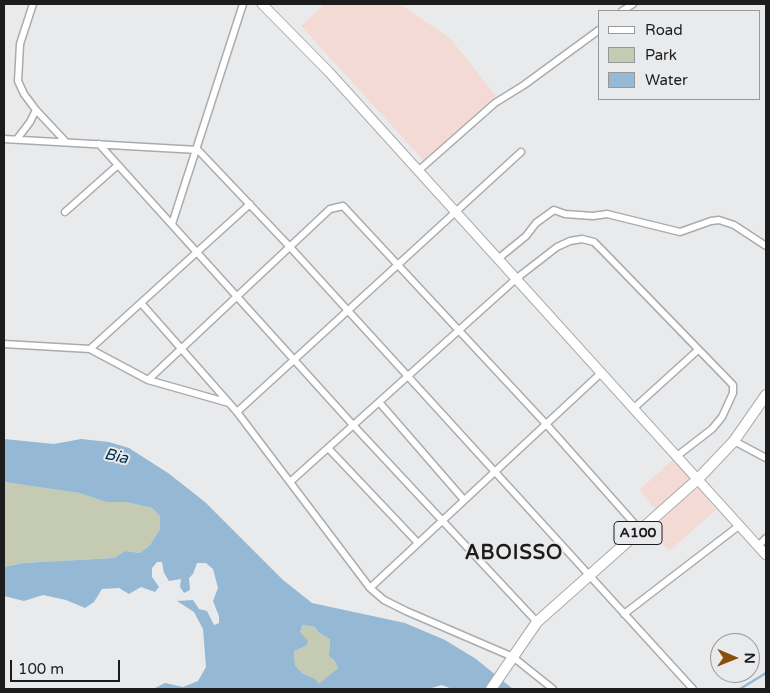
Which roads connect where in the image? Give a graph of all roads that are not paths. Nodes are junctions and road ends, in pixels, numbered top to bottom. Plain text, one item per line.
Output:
1 (33, 4) edge
2 (243, 4) edge
3 (262, 4) edge
4 (598, 31) edge
5 (36, 110) junction
6 (4, 139) edge
7 (17, 139) junction
8 (66, 142) junction
9 (99, 144) junction
10 (198, 150) junction
11 (521, 152) dead end
12 (118, 165) junction
13 (418, 171) junction
14 (250, 204) junction
15 (65, 212) dead end
16 (456, 212) junction
17 (172, 224) junction
18 (290, 246) junction
19 (766, 246) edge
20 (196, 251) junction
21 (499, 258) junction
22 (398, 266) junction
23 (517, 278) junction
24 (238, 296) junction
25 (141, 303) junction
26 (347, 312) junction
27 (458, 331) junction
28 (4, 344) edge
29 (90, 349) junction
30 (181, 349) junction
31 (698, 350) junction
32 (294, 360) junction
33 (602, 373) junction
34 (407, 378) junction
35 (148, 380) junction
36 (766, 395) edge
37 (379, 402) junction
38 (230, 404) junction
39 (634, 408) junction
40 (237, 412) junction
41 (546, 424) junction
42 (353, 426) junction
43 (734, 441) junction
44 (328, 448) junction
45 (677, 456) junction
46 (766, 458) edge
47 (495, 472) junction
48 (698, 479) junction
49 (290, 482) junction
50 (464, 500) junction
51 (443, 519) junction
52 (740, 525) junction
53 (641, 531) junction
54 (766, 538) edge
55 (418, 543) junction
56 (758, 546) junction
57 (766, 554) edge
58 (590, 575) junction
59 (370, 588) junction
60 (624, 614) junction
61 (537, 622) junction
62 (513, 656) junction
63 (491, 689) edge
64 (553, 689) edge
65 (693, 689) edge

1 - 5 street
2 - 10 street
3 - 13 main road
4 - 13 street
5 - 7 street
5 - 8 street
6 - 7 street
7 - 8 street
8 - 9 street
9 - 10 street
9 - 12 street
10 - 14 street
10 - 17 street
11 - 16 street
12 - 15 street
12 - 17 street
13 - 16 main road
14 - 18 street
14 - 20 street
16 - 21 main road
16 - 22 street
17 - 20 street
18 - 22 street
18 - 24 street
18 - 26 street
19 - 21 street
20 - 24 street
20 - 25 street
21 - 23 main road
22 - 26 street
22 - 27 street
23 - 27 street
23 - 31 street
23 - 33 main road
24 - 30 street
24 - 32 street
25 - 29 street
25 - 30 street
26 - 32 street
26 - 34 street
27 - 34 street
27 - 41 street
28 - 29 street
29 - 35 street
30 - 35 street
30 - 38 street
31 - 39 street
31 - 45 street
32 - 40 street
32 - 42 street
33 - 39 main road
33 - 41 street
34 - 37 street
34 - 47 street
35 - 38 street
36 - 43 highway, A100
37 - 42 street
37 - 50 street
38 - 40 street
39 - 45 main road
40 - 49 street
41 - 47 street
41 - 53 street
42 - 44 street
42 - 51 street
43 - 46 street
43 - 48 highway, A100
44 - 49 street
44 - 55 street
45 - 48 main road
47 - 50 street
47 - 58 street
48 - 52 main road
48 - 53 highway, A100
49 - 59 street
50 - 51 street
51 - 55 street
51 - 61 street
52 - 56 main road
52 - 60 street
53 - 58 highway, A100
54 - 56 street
55 - 59 street
56 - 57 main road
58 - 60 street
58 - 61 highway, A100
59 - 62 street
60 - 65 street
61 - 62 highway, A100
62 - 63 highway, A100
62 - 64 street

